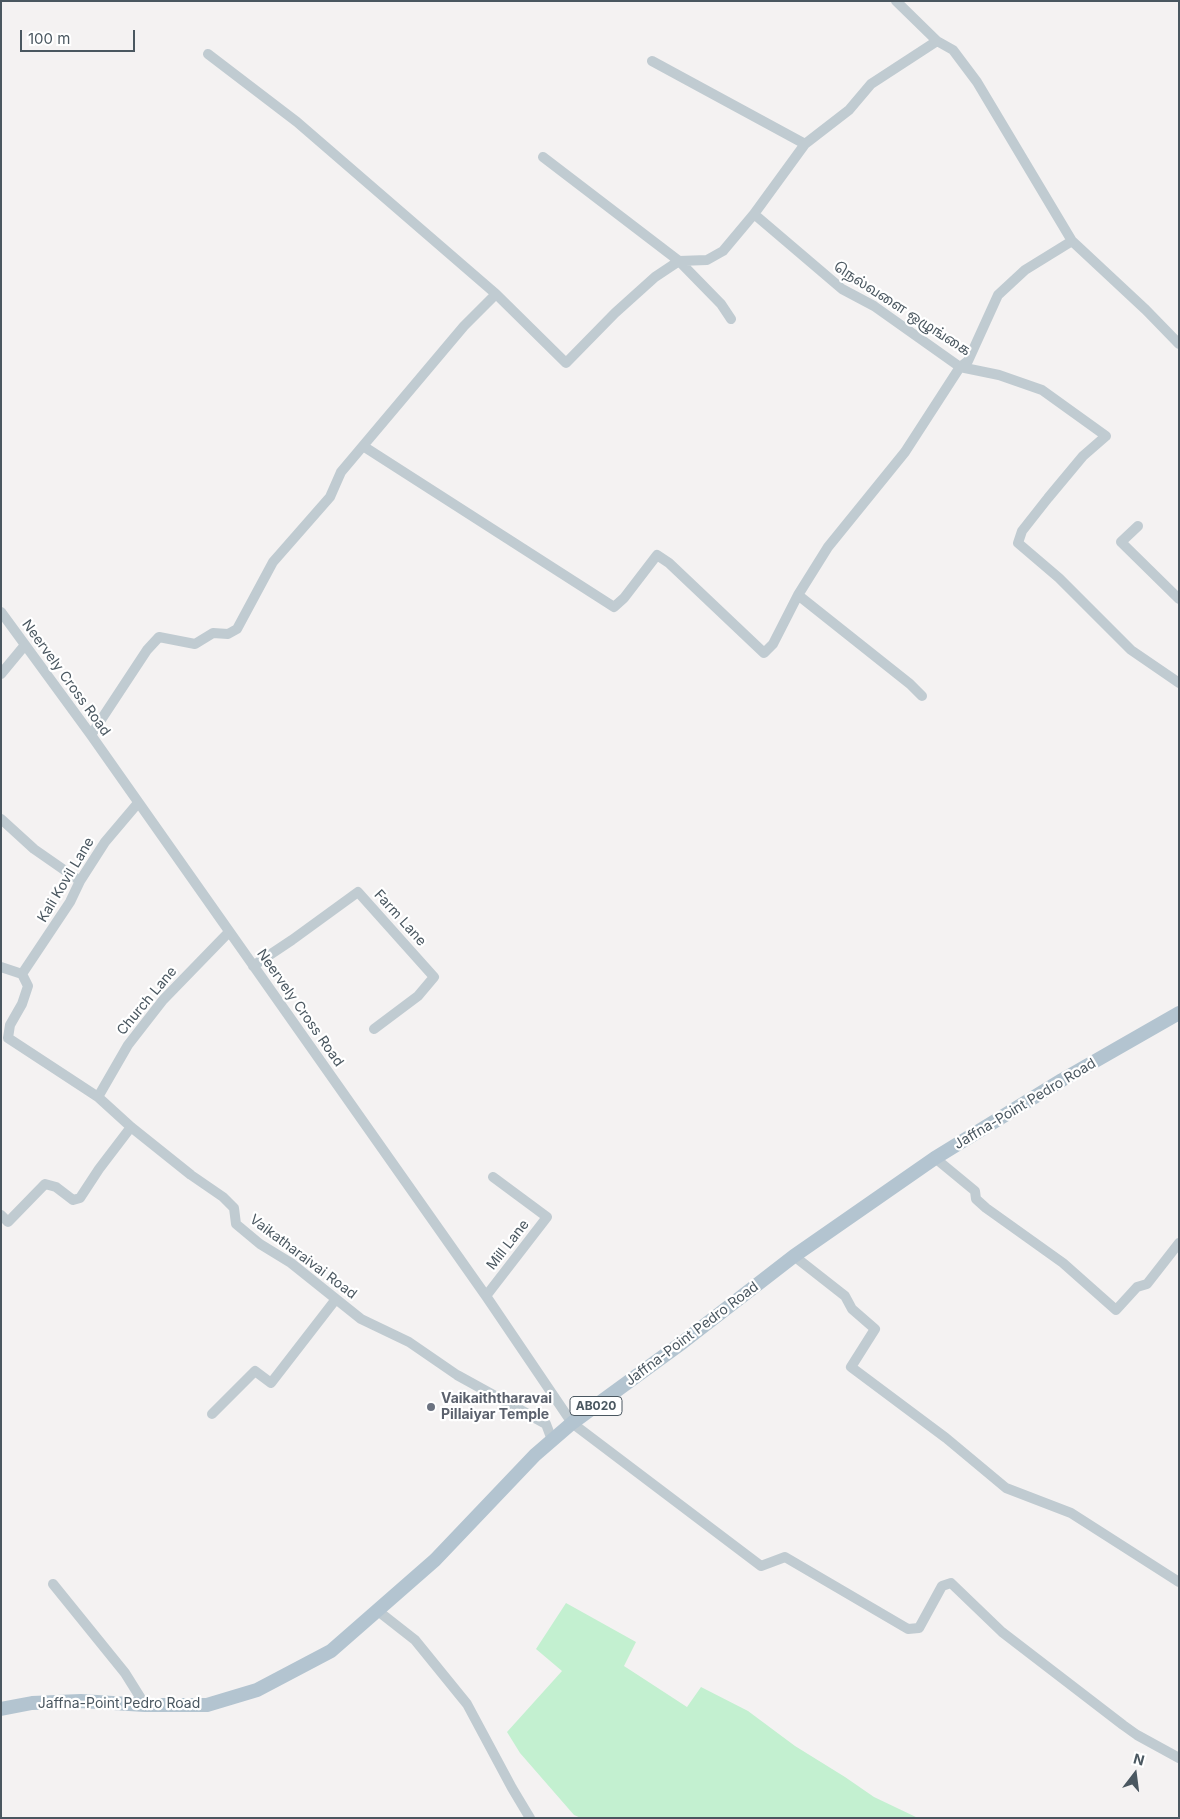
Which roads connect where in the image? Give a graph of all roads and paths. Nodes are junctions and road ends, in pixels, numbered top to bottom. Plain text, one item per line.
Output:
1 (896, 1) edge
2 (937, 41) junction
3 (208, 54) dead end
4 (652, 61) dead end
5 (805, 144) junction
6 (543, 157) dead end
7 (754, 214) junction
8 (1072, 241) junction
9 (679, 261) junction
10 (496, 294) junction
11 (731, 319) dead end
12 (1179, 344) edge
13 (960, 367) junction
14 (363, 446) junction
15 (1138, 526) dead end
16 (798, 595) junction
17 (1179, 599) edge
18 (1, 612) edge
19 (25, 645) junction
20 (1, 674) edge
21 (1179, 683) edge
22 (922, 696) dead end
23 (91, 736) junction
24 (138, 803) junction
25 (1, 819) edge
26 (80, 881) junction
27 (229, 932) junction
28 (253, 966) junction
29 (1, 967) edge
30 (22, 974) junction
31 (1179, 1013) edge
32 (374, 1029) dead end
33 (5, 1042) edge
34 (98, 1097) junction
35 (131, 1127) junction
36 (935, 1158) junction
37 (493, 1177) dead end
38 (1, 1215) edge
39 (1179, 1243) edge
40 (794, 1256) junction
41 (486, 1296) junction
42 (336, 1299) junction
43 (212, 1414) dead end
44 (572, 1423) junction
45 (552, 1440) junction
46 (1179, 1582) edge
47 (54, 1584) dead end
48 (378, 1611) junction
49 (145, 1705) junction
50 (1, 1709) edge
51 (1179, 1758) edge
52 (530, 1818) edge

1 - 2 street
2 - 5 street
2 - 8 street
3 - 10 street
4 - 5 street
5 - 7 street
6 - 9 street
7 - 9 street
7 - 13 street, நெல்வளை ஒழுங்கை
8 - 12 street
8 - 13 street
9 - 10 street
9 - 11 street
10 - 14 street
13 - 16 street
13 - 21 street, நெல்வளை ஒழுங்கை
14 - 16 street
14 - 23 street
15 - 17 street
16 - 22 street
18 - 19 street, Neervely Cross Road
19 - 20 street
19 - 23 street, Neervely Cross Road
23 - 24 street, Neervely Cross Road
24 - 26 street, Kali Kovil Lane
24 - 27 street, Neervely Cross Road
25 - 26 street
26 - 30 street, Kali Kovil Lane
27 - 28 street, Neervely Cross Road
27 - 34 street, Church Lane
28 - 32 street, Farm Lane
28 - 41 street, Neervely Cross Road
29 - 30 street
30 - 33 street, Vaikatharaivai Road
31 - 36 main road, Jaffna-Point Pedro Road / AB020
33 - 34 street, Vaikatharaivai Road
34 - 35 street, Vaikatharaivai Road
35 - 38 street
35 - 42 street, Vaikatharaivai Road
36 - 39 street
36 - 40 main road, Jaffna-Point Pedro Road / AB020
37 - 41 street, Mill Lane
40 - 44 main road, Jaffna-Point Pedro Road / AB020
40 - 46 street
41 - 44 street, Neervely Cross Road
42 - 43 street
42 - 45 street, Vaikatharaivai Road
44 - 45 main road, Jaffna-Point Pedro Road / AB020
44 - 51 street, Neervely Cross Road
45 - 48 main road, Jaffna-Point Pedro Road / AB020
47 - 49 street
48 - 49 main road, Jaffna-Point Pedro Road / AB020
48 - 52 street
49 - 50 main road, Jaffna-Point Pedro Road / AB020

